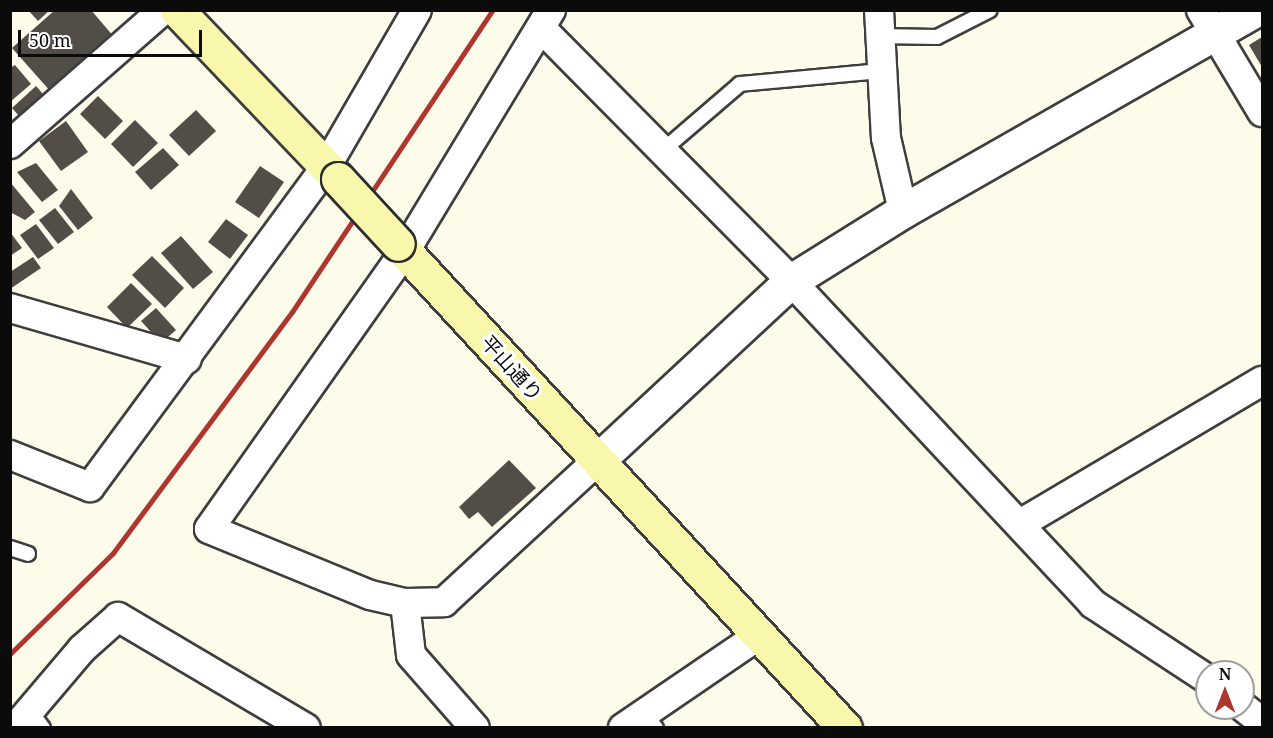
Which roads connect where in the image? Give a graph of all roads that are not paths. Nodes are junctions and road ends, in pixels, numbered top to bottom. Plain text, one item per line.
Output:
1 (163, 10) edge
2 (177, 10) edge
3 (417, 10) edge
4 (990, 10) edge
5 (1255, 10) edge
6 (546, 19) edge
7 (1207, 22) edge
8 (878, 23) edge
9 (879, 71) junction
10 (1263, 112) edge
11 (10, 144) edge
12 (660, 152) junction
13 (332, 173) junction
14 (903, 211) junction
15 (401, 248) junction
16 (791, 282) junction
17 (10, 308) edge
18 (188, 359) junction
19 (1263, 381) edge
20 (10, 455) edge
21 (597, 462) junction
22 (1020, 524) junction
23 (10, 548) edge
24 (28, 554) dead end
25 (405, 603) junction
26 (758, 636) junction
27 (1195, 671) edge
28 (30, 722) edge
29 (641, 722) edge
30 (306, 728) edge
31 (475, 728) edge
32 (844, 728) edge

1 - 11 street
2 - 13 main road, 平山通り
3 - 13 street
4 - 8 lane
5 - 7 street
6 - 12 street
6 - 15 street
7 - 10 street
7 - 14 street
8 - 9 street
9 - 12 lane
9 - 14 street
12 - 16 street
13 - 15 main road, 平山通り, bridge
13 - 18 street
14 - 16 street
15 - 21 main road, 平山通り
15 - 25 street
16 - 21 street
16 - 22 street
17 - 18 street
18 - 20 street
19 - 22 street
21 - 25 street
21 - 26 main road, 平山通り
22 - 27 street
23 - 24 lane
25 - 31 street
26 - 29 street
26 - 32 main road, 平山通り
28 - 30 street

